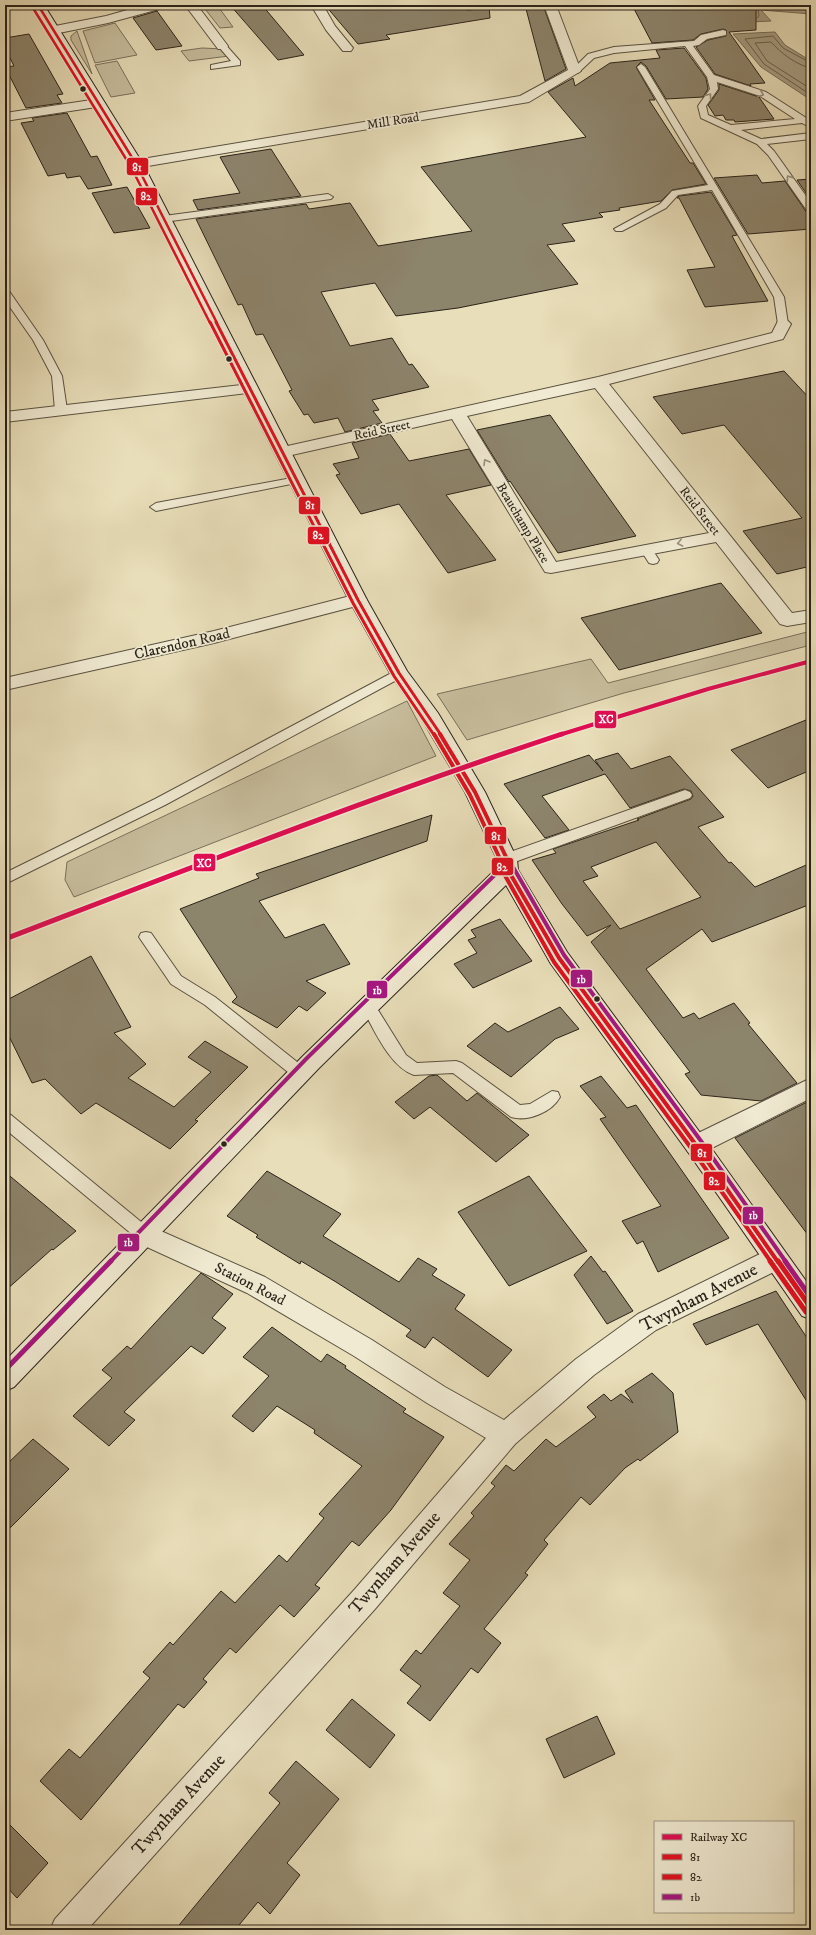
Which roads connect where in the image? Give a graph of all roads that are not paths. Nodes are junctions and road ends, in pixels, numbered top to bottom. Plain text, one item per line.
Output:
1 (38, 5) edge
2 (159, 5) edge
3 (191, 5) edge
4 (317, 5) edge
5 (459, 5) edge
6 (550, 5) edge
7 (476, 6) dead end
8 (54, 30) junction
9 (723, 33) dead end
10 (688, 44) junction
11 (222, 46) joint
12 (347, 48) dead end
13 (214, 67) dead end
14 (641, 67) dead end
15 (575, 71) junction
16 (711, 77) junction
17 (98, 103) junction
18 (5, 117) edge
19 (807, 122) edge
20 (730, 128) junction
21 (811, 136) edge
22 (760, 142) junction
23 (136, 164) junction
24 (714, 187) junction
25 (328, 197) dead end
26 (811, 210) edge
27 (164, 219) junction
28 (619, 229) dead end
29 (5, 293) edge
30 (783, 324) joint
31 (599, 382) junction
32 (250, 389) junction
33 (61, 410) junction
34 (457, 414) junction
35 (5, 417) edge
36 (283, 452) junction
37 (297, 480) junction
38 (156, 507) dead end
39 (718, 536) junction
40 (358, 600) junction
41 (811, 616) edge
42 (399, 674) junction
43 (5, 684) edge
44 (686, 795) dead end
45 (508, 865) junction
46 (5, 879) edge
47 (146, 937) dead end
48 (368, 1006) junction
49 (300, 1073) junction
50 (811, 1087) edge
51 (552, 1097) dead end
52 (5, 1120) edge
53 (696, 1145) junction
54 (145, 1235) junction
55 (775, 1259) junction
56 (811, 1308) edge
57 (5, 1379) edge
58 (506, 1435) junction
59 (66, 1930) edge

1 - 8 street
2 - 8 street
3 - 11 street
4 - 12 street
5 - 7 lane
6 - 15 street
8 - 17 street
9 - 10 lane
10 - 15 lane
10 - 16 lane
11 - 13 lane
14 - 24 lane
15 - 23 street, Mill Road
16 -> 19 lane
20 -> 16 lane
17 - 18 street
17 - 23 street
19 - 20 lane
20 - 22 lane
21 - 22 lane
26 -> 22 lane
23 - 27 street
24 - 28 lane
24 - 30 lane
25 - 27 lane
27 - 32 street
29 - 33 lane
30 - 31 street, Reid Street
31 - 34 street, Reid Street
31 - 39 street, Reid Street
32 - 33 street
32 - 36 street
33 - 35 street
34 - 36 street, Reid Street
39 -> 34 street, Beauchamp Place
36 - 37 street
37 - 38 lane
37 - 40 street
39 - 41 street, Reid Street
40 - 42 street
40 - 43 street, Clarendon Road
42 - 45 street
42 - 46 lane
44 - 45 lane
45 - 48 street
45 - 53 street
47 - 49 lane
48 - 49 street
48 - 51 lane
49 - 54 street
50 - 53 street
52 - 54 lane, Station Road
53 - 55 street
54 - 57 street
54 - 58 street, Station Road
55 - 56 street
55 - 58 street, Twynham Avenue
58 - 59 street, Twynham Avenue

